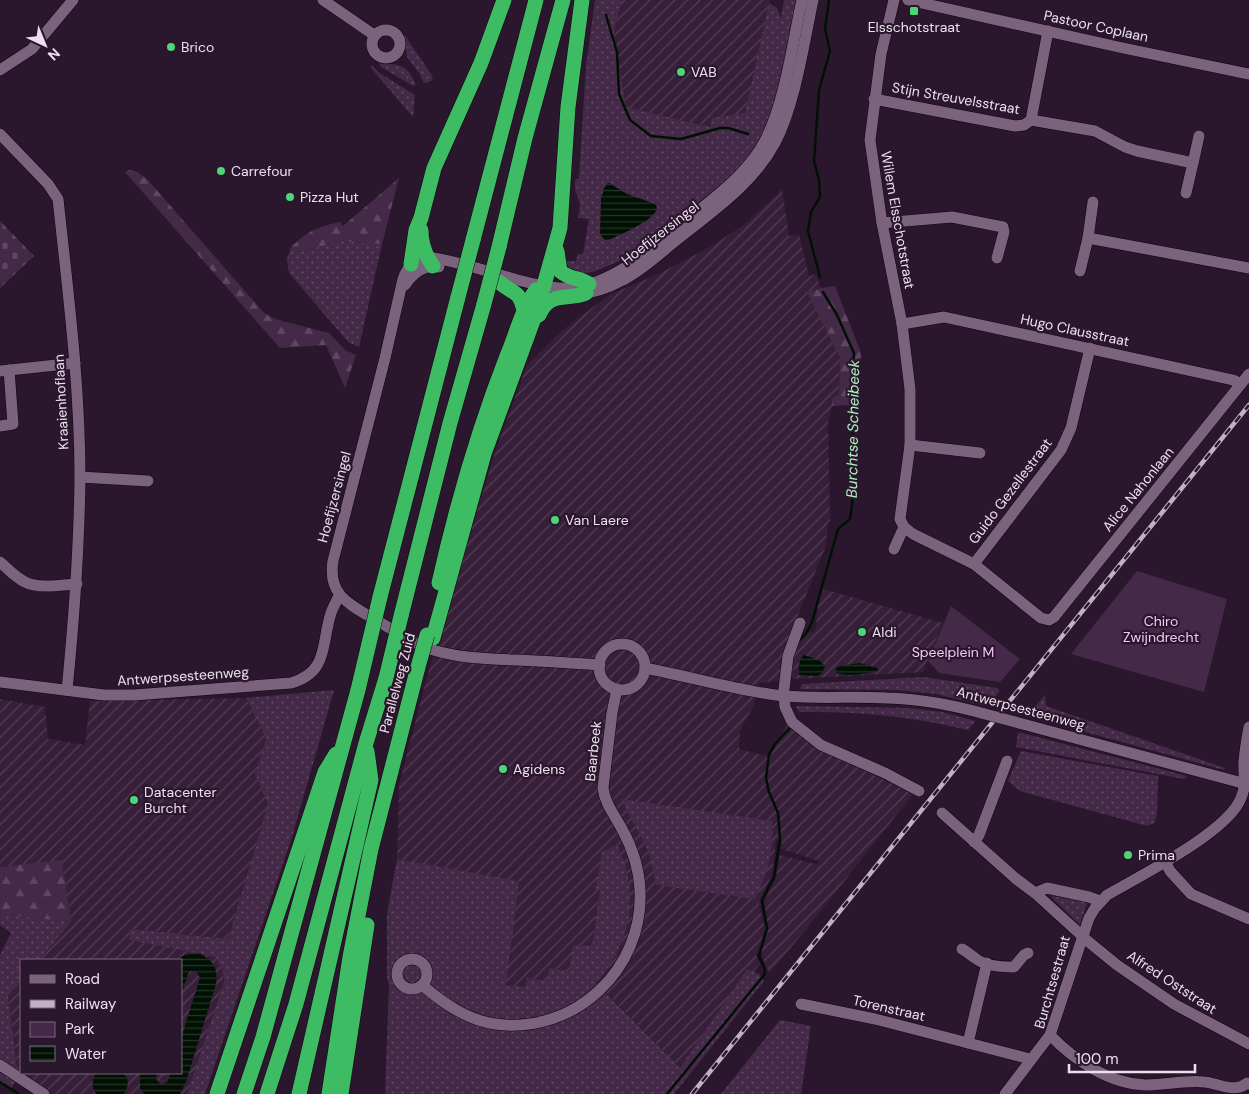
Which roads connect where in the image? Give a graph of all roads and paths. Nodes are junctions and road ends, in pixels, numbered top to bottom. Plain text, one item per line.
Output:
1 (323, 0) edge
2 (504, 0) edge
3 (536, 0) edge
4 (563, 0) edge
5 (582, 0) edge
6 (802, 0) edge
7 (813, 0) edge
8 (894, 0) edge
9 (908, 0) edge
10 (65, 3) edge
11 (934, 3) edge
12 (1048, 31) junction
13 (374, 35) dead end
14 (0, 70) edge
15 (1249, 74) edge
16 (874, 99) junction
17 (1031, 120) junction
18 (0, 134) edge
19 (1200, 136) dead end
20 (1192, 163) junction
21 (1186, 193) dead end
22 (1093, 202) dead end
23 (420, 218) junction
24 (882, 223) junction
25 (1088, 238) junction
26 (557, 241) junction
27 (997, 258) dead end
28 (430, 261) junction
29 (411, 264) junction
30 (1249, 268) edge
31 (1080, 271) dead end
32 (499, 282) junction
33 (588, 288) junction
34 (541, 289) junction
35 (401, 290) junction
36 (524, 311) junction
37 (902, 324) junction
38 (528, 331) junction
39 (1090, 348) junction
40 (75, 363) junction
41 (5, 370) edge
42 (1249, 374) edge
43 (1241, 384) junction
44 (0, 426) edge
45 (910, 446) junction
46 (980, 453) dead end
47 (80, 477) junction
48 (148, 481) dead end
49 (904, 527) junction
50 (894, 549) dead end
51 (0, 562) edge
52 (974, 564) junction
53 (77, 584) junction
54 (339, 595) junction
55 (349, 603) junction
56 (329, 622) junction
57 (800, 623) dead end
58 (430, 636) junction
59 (600, 665) junction
60 (421, 667) junction
61 (645, 668) junction
62 (0, 682) edge
63 (616, 689) junction
64 (67, 690) junction
65 (784, 693) junction
66 (1248, 735) edge
67 (347, 736) junction
68 (366, 743) junction
69 (1007, 761) dead end
70 (1246, 784) junction
71 (919, 792) dead end
72 (942, 813) dead end
73 (974, 842) junction
74 (1165, 861) junction
75 (1035, 893) junction
76 (1100, 901) junction
77 (1249, 919) edge
78 (1083, 937) junction
79 (962, 949) dead end
80 (1028, 953) dead end
81 (987, 963) junction
82 (422, 985) dead end
83 (801, 1004) dead end
84 (1050, 1035) junction
85 (968, 1043) junction
86 (1249, 1044) edge
87 (1030, 1059) junction
88 (0, 1065) edge
89 (1248, 1082) edge
90 (44, 1094) edge
91 (217, 1094) edge
92 (244, 1094) edge
93 (267, 1094) edge
94 (299, 1094) edge
95 (328, 1094) edge
96 (341, 1094) edge
97 (1004, 1094) edge

1 - 13 street
2 - 23 highway
3 - 67 highway, bridge
4 - 68 highway, bridge
5 - 26 highway
6 - 33 street, Hoefijzersingel
7 - 33 street, Hoefijzersingel
8 - 16 street, Willem Elsschotstraat
9 - 11 street, Pastoor Coplaan
10 - 14 street
11 - 12 street, Pastoor Coplaan
12 - 15 street, Pastoor Coplaan
12 - 17 street, Stijn Streuvelsstraat
16 - 17 street, Stijn Streuvelsstraat
16 - 24 street, Willem Elsschotstraat
17 - 20 street
18 - 40 street, Kraaienhoflaan
19 - 20 street
20 - 21 street
22 - 25 street
23 - 28 highway
23 - 29 highway
24 - 27 street
24 - 37 street, Willem Elsschotstraat
25 - 30 street
25 - 31 street
26 - 33 highway
26 - 34 highway
28 - 29 street
28 - 32 street, Hoefijzersingel
28 - 34 street, Hoefijzersingel
28 - 35 street, Hoefijzersingel
29 - 35 street, Hoefijzersingel
32 - 34 street, Hoefijzersingel
32 - 36 highway
33 - 34 street, Hoefijzersingel
33 - 38 highway
34 - 36 highway, Parallelweg Zuid
34 - 38 highway, Parallelweg Zuid
35 - 54 street, Hoefijzersingel
36 - 58 highway, Parallelweg Zuid
37 - 39 street, Hugo Clausstraat
37 - 45 street, Willem Elsschotstraat
38 - 58 highway, Parallelweg Zuid
39 - 43 street, Hugo Clausstraat
39 - 52 street, Guido Gezellestraat
40 - 41 street
40 - 47 street, Kraaienhoflaan
41 - 44 street
42 - 43 street, Alice Nahonlaan
43 - 52 street, Alice Nahonlaan
45 - 46 street
45 - 49 street, Willem Elsschotstraat
47 - 48 street
47 - 53 street, Kraaienhoflaan
49 - 50 street, Willem Elsschotstraat
49 - 52 street
51 - 53 street
53 - 64 street, Kraaienhoflaan
54 - 55 street
54 - 56 street, Antwerpsesteenweg
55 - 56 street
55 - 59 street
56 - 64 street, Antwerpsesteenweg
57 - 65 street
58 - 60 highway, Parallelweg Zuid, bridge
59 - 61 street
59 - 63 street
60 - 95 highway, Parallelweg Zuid
60 - 96 highway, Parallelweg Zuid
61 - 63 street
61 - 65 street, Antwerpsesteenweg
62 - 64 street, Antwerpsesteenweg
63 - 82 street, Baarbeek
65 - 70 street, Antwerpsesteenweg, bridge
65 - 71 street
66 - 70 street
67 - 91 highway
67 - 92 highway
68 - 93 highway
68 - 94 highway
69 - 73 street
70 - 74 street
72 - 73 street, Burchtsestraat
73 - 75 street, Burchtsestraat
74 - 76 street
74 - 77 street
75 - 76 street
75 - 78 street, Burchtsestraat
76 - 78 street
78 - 84 street, Burchtsestraat
78 - 86 street, Alfred Oststraat
79 - 81 street
80 - 81 street
81 - 85 street
83 - 85 street, Torenstraat
84 - 87 street
84 - 89 street, Burchtsestraat
85 - 87 street, Torenstraat
87 - 97 street
88 - 90 street

